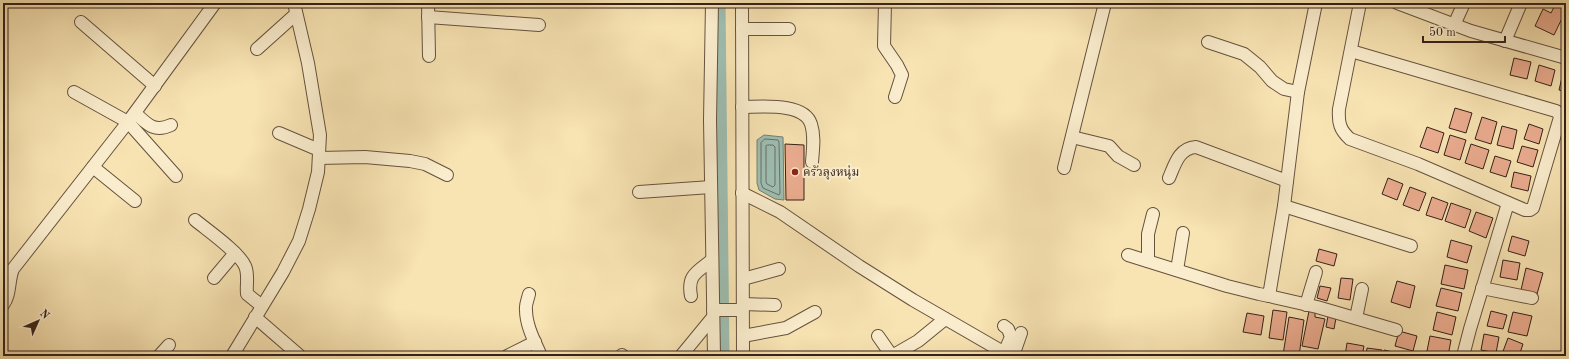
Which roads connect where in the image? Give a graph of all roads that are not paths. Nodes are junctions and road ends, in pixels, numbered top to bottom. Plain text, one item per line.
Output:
1 (215, 3) edge
2 (428, 3) edge
3 (712, 3) edge
4 (742, 3) edge
5 (885, 3) edge
6 (1105, 3) edge
7 (1316, 3) edge
8 (1360, 3) edge
9 (1397, 3) edge
10 (1464, 3) edge
11 (1521, 3) edge
12 (295, 8) edge
13 (428, 17) junction
14 (81, 22) dead end
15 (539, 25) dead end
16 (1454, 25) junction
17 (742, 29) junction
18 (789, 29) dead end
19 (1505, 41) junction
20 (1208, 42) dead end
21 (257, 49) dead end
22 (1351, 51) junction
23 (429, 56) dead end
24 (1566, 58) edge
25 (155, 86) junction
26 (74, 92) dead end
27 (1298, 92) junction
28 (895, 97) dead end
29 (742, 107) junction
30 (132, 118) junction
31 (171, 125) dead end
32 (278, 133) dead end
33 (1072, 137) junction
34 (319, 154) junction
35 (812, 162) dead end
36 (1134, 165) dead end
37 (93, 167) junction
38 (1064, 168) dead end
39 (447, 174) dead end
40 (176, 176) dead end
41 (1169, 178) dead end
42 (1287, 181) junction
43 (711, 187) junction
44 (638, 192) dead end
45 (742, 194) junction
46 (135, 201) dead end
47 (1508, 203) junction
48 (1284, 206) junction
49 (1153, 214) dead end
50 (195, 220) dead end
51 (1182, 233) dead end
52 (1411, 246) dead end
53 (235, 253) junction
54 (1128, 255) dead end
55 (712, 260) junction
56 (1148, 261) junction
57 (779, 269) dead end
58 (1177, 270) junction
59 (1316, 272) dead end
60 (214, 278) dead end
61 (742, 279) junction
62 (6, 284) edge
63 (1482, 288) junction
64 (1362, 289) dead end
65 (529, 294) dead end
66 (690, 296) dead end
67 (1269, 296) junction
68 (1532, 298) dead end
69 (1306, 304) junction
70 (3, 305) edge
71 (775, 305) dead end
72 (262, 306) junction
73 (740, 308) junction
74 (716, 312) junction
75 (815, 312) dead end
76 (255, 317) junction
77 (1356, 318) junction
78 (945, 319) junction
79 (1004, 326) dead end
80 (1396, 330) dead end
81 (1021, 333) dead end
82 (743, 336) junction
83 (878, 336) dead end
84 (535, 342) junction
85 (169, 345) dead end
86 (1009, 355) edge
87 (159, 356) edge
88 (232, 356) edge
89 (300, 356) edge
90 (507, 356) edge
91 (541, 356) edge
92 (681, 356) edge
93 (714, 356) edge
94 (743, 356) edge
95 (892, 356) edge
96 (1463, 356) edge

1 - 25 street
2 - 13 street
3 - 43 street
4 - 17 street
5 - 28 street
6 - 33 street
7 - 27 street
8 - 22 street
9 - 16 street
10 - 16 street
11 - 19 street
12 - 21 street
12 - 34 street
13 - 15 street
13 - 23 street
14 - 25 street
16 - 19 street
17 - 18 street
17 - 29 street
19 - 24 street
20 - 27 street
22 - 47 street
22 - 47 street
25 - 30 street
26 - 30 street
27 - 42 street
29 - 35 street
29 - 45 street
30 - 31 street
30 - 37 street
30 - 40 street
32 - 34 street
33 - 36 street
33 - 38 street
34 - 39 street
34 - 72 street
37 - 46 street
37 - 62 street
41 - 42 street
42 - 48 street
43 - 44 street
43 - 55 street
45 - 61 street
45 - 78 street
47 - 63 street
48 - 52 street
48 - 67 street
49 - 56 street
50 - 53 street
51 - 58 street
53 - 60 street
53 - 72 street
54 - 56 street
55 - 66 street
55 - 74 street
56 - 58 street
57 - 61 street
58 - 67 street
59 - 69 street
61 - 73 street
62 - 70 street
63 - 68 street
63 - 96 street
64 - 77 street
65 - 84 street
67 - 69 street
69 - 77 street
71 - 73 street
72 - 76 street
73 - 74 street
73 - 82 street
74 - 92 street
74 - 93 street
75 - 82 street
76 - 88 street
76 - 89 street
77 - 80 street
78 - 86 street
78 - 95 street
79 - 86 street
81 - 86 street
82 - 94 street
83 - 95 street
84 - 90 street
84 - 91 street
85 - 87 street

